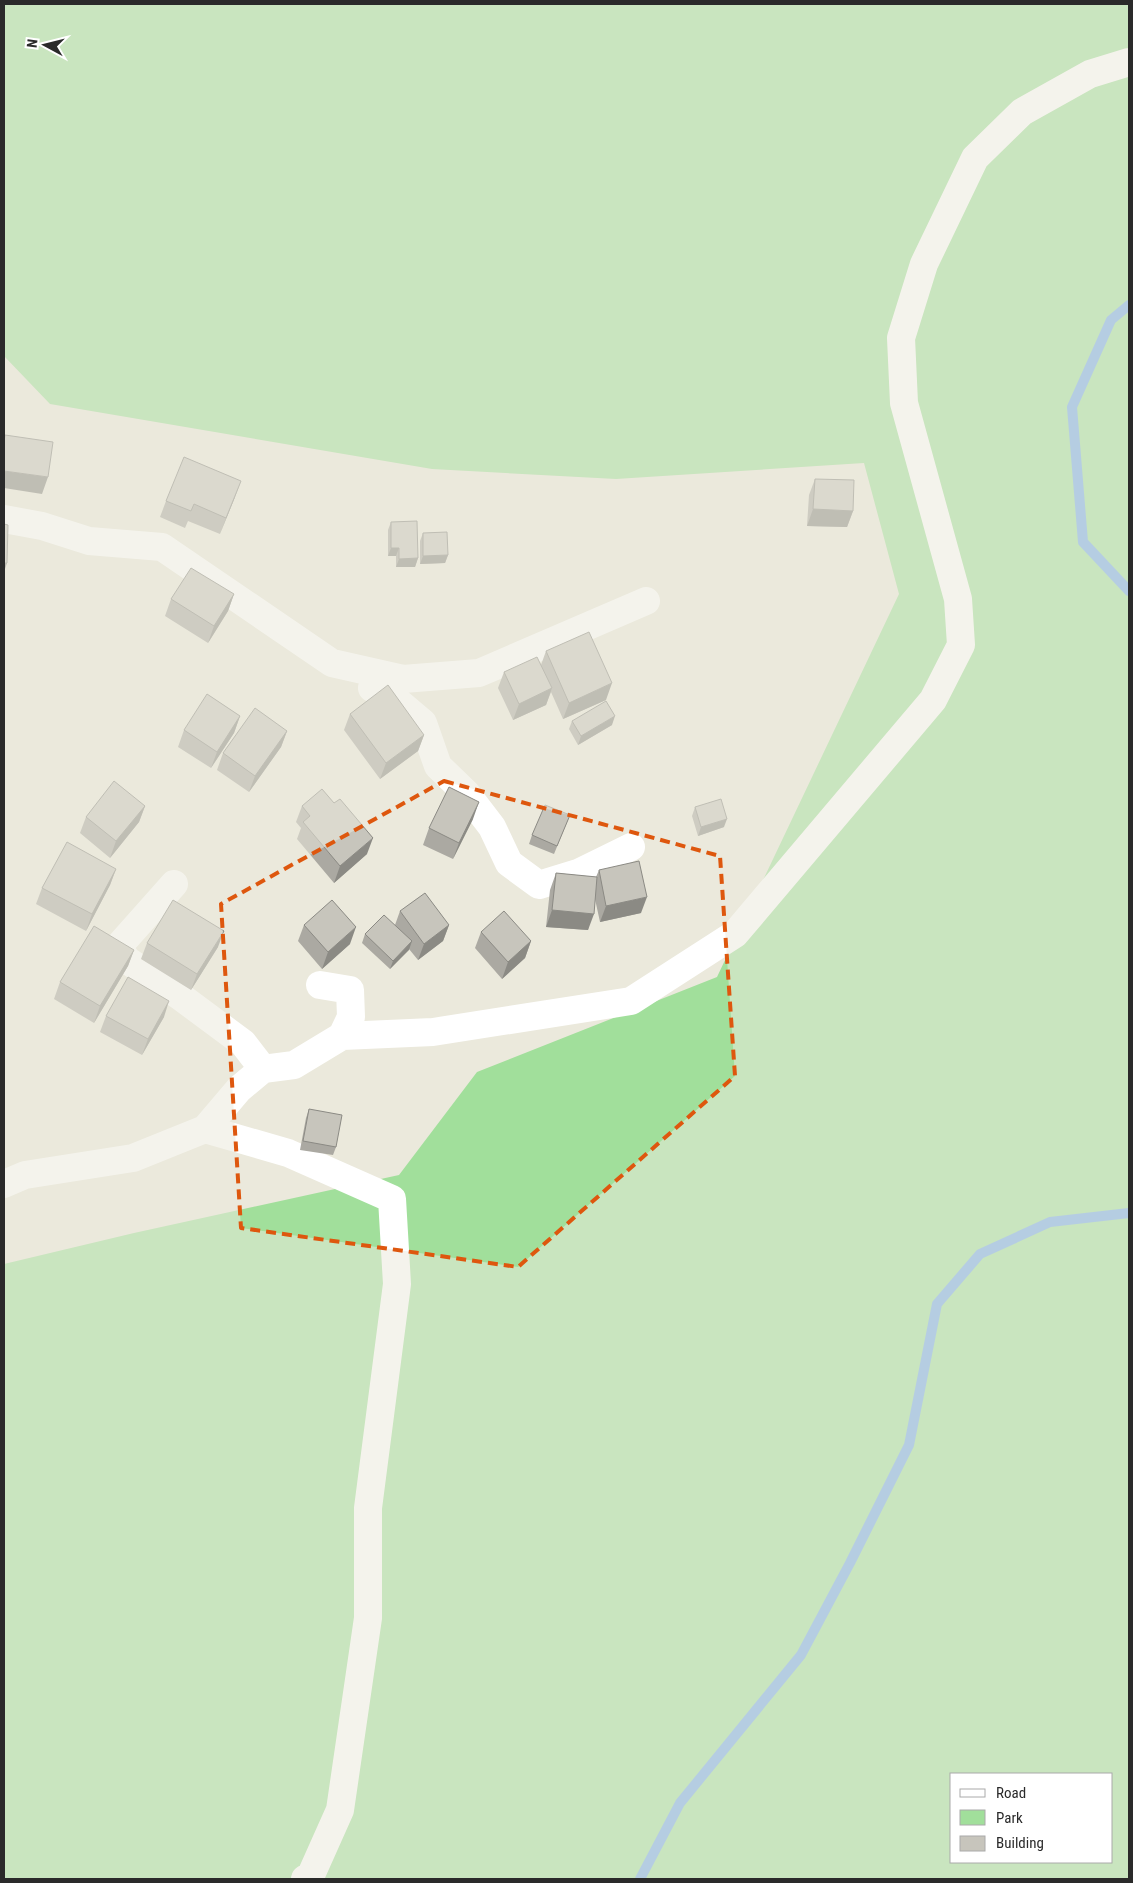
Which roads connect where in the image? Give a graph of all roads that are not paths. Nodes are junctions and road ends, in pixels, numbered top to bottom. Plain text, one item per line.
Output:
1 (1129, 62) edge
2 (4, 519) edge
3 (646, 601) dead end
4 (332, 663) junction
5 (631, 847) dead end
6 (174, 884) dead end
7 (320, 985) dead end
8 (342, 1036) junction
9 (263, 1069) junction
10 (206, 1129) junction
11 (4, 1184) edge
12 (305, 1879) edge

1 - 8 street
2 - 4 street
3 - 4 street
4 - 5 street
6 - 9 street
7 - 8 street
8 - 9 street
9 - 10 street
10 - 11 street
10 - 12 street

